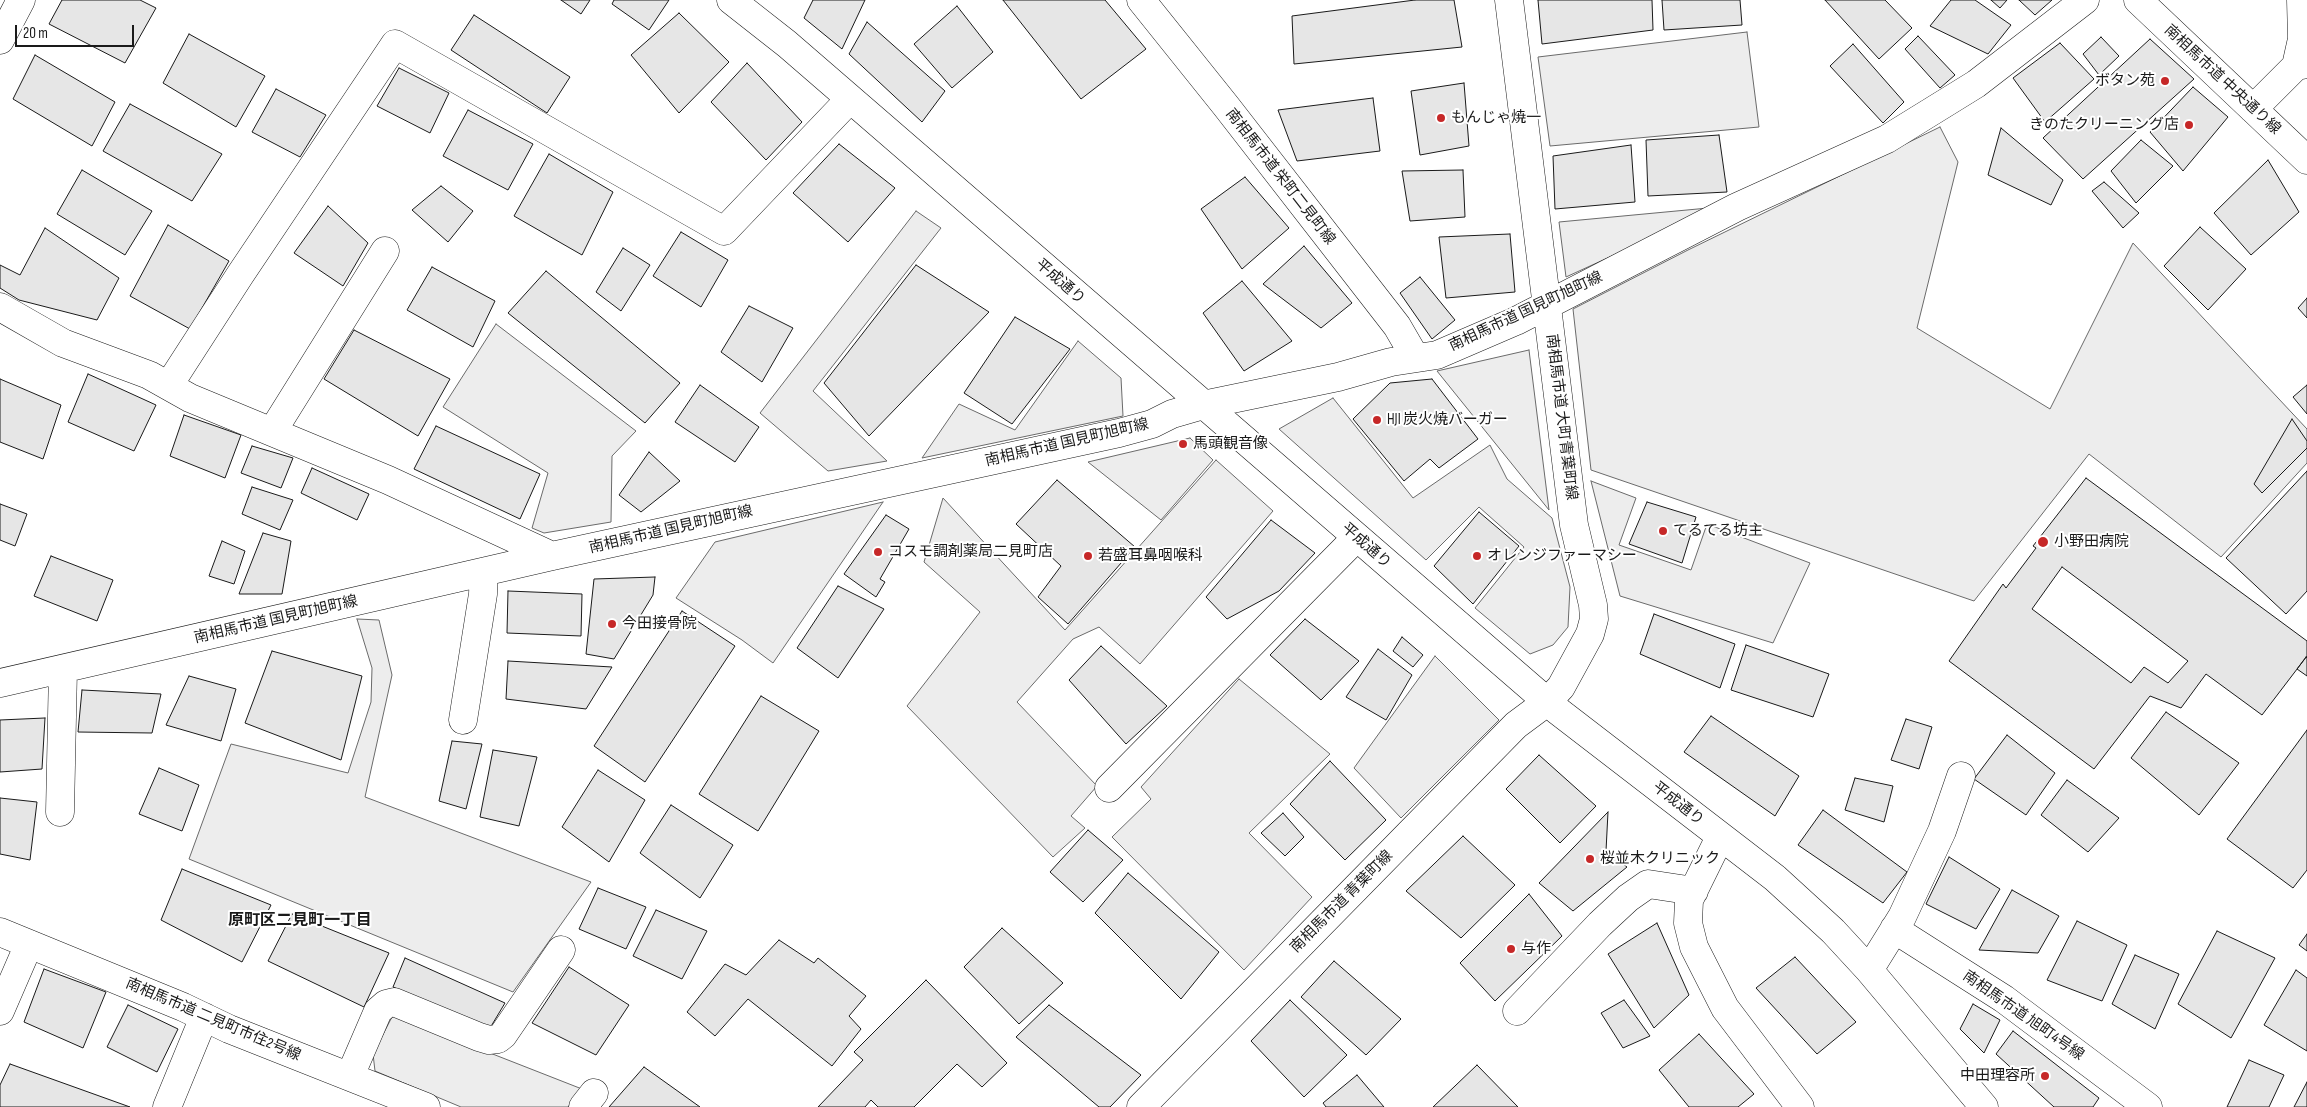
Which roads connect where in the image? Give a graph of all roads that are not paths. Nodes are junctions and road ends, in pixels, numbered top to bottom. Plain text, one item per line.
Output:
1 (732, 0) edge
2 (1141, 0) edge
3 (1509, 0) edge
4 (2085, 0) edge
5 (2138, 0) edge
6 (2301, 0) edge
7 (12, 4) edge
8 (0, 40) edge
9 (2301, 65) edge
10 (850, 99) junction
11 (2252, 109) junction
12 (2307, 160) edge
13 (385, 251) dead end
14 (1548, 304) junction
15 (0, 308) edge
16 (1415, 357) junction
17 (169, 385) junction
18 (1203, 406) junction
19 (272, 432) junction
20 (1356, 538) junction
21 (552, 556) junction
22 (484, 572) junction
23 (62, 669) junction
24 (0, 682) edge
25 (1547, 702) junction
26 (463, 720) dead end
27 (1960, 776) dead end
28 (1109, 788) dead end
29 (60, 812) dead end
30 (1720, 837) junction
31 (1694, 891) junction
32 (1894, 929) junction
33 (0, 932) edge
34 (29, 944) junction
35 (561, 950) dead end
36 (1869, 970) junction
37 (0, 1011) edge
38 (1517, 1012) dead end
39 (204, 1017) junction
40 (350, 1076) junction
41 (167, 1107) edge
42 (426, 1107) edge
43 (1141, 1107) edge
44 (1800, 1107) edge
45 (1984, 1107) edge
46 (2148, 1107) edge

1 - 10 street, 平成通り
2 - 16 street, 南相馬市道 栄町二見町線
3 - 14 street, 南相馬市道 大町青葉町線
4 - 14 street, 南相馬市道 国見町旭町線
5 - 11 street, 南相馬市道 中央通り線
6 - 9 street
7 - 8 street
9 - 11 street
10 - 17 street
10 - 18 street, 平成通り
11 - 12 street, 南相馬市道 中央通り線
13 - 19 street
14 - 16 street, 南相馬市道 国見町旭町線
14 - 25 street, 南相馬市道 大町青葉町線
15 - 17 street
16 - 18 street, 南相馬市道 国見町旭町線
17 - 19 street
18 - 20 street, 平成通り
18 - 21 street, 南相馬市道 国見町旭町線
19 - 21 street
20 - 25 street, 平成通り
20 - 28 street
21 - 22 street, 南相馬市道 国見町旭町線
22 - 23 street, 南相馬市道 国見町旭町線
22 - 26 street
23 - 24 street, 南相馬市道 国見町旭町線
23 - 29 street
25 - 30 street, 平成通り
25 - 43 street, 南相馬市道 青葉町線
27 - 32 street
30 - 31 street
30 - 36 street, 平成通り
31 - 38 street
31 - 44 street
32 - 36 street
32 - 46 street, 南相馬市道 旭町4号線
33 - 34 street, 南相馬市道 二見町市住2号線
34 - 37 street
34 - 39 street, 南相馬市道 二見町市住2号線
35 - 40 street
36 - 45 street, 平成通り
39 - 40 street, 南相馬市道 二見町市住2号線
39 - 41 street
40 - 42 street, 南相馬市道 二見町市住2号線

